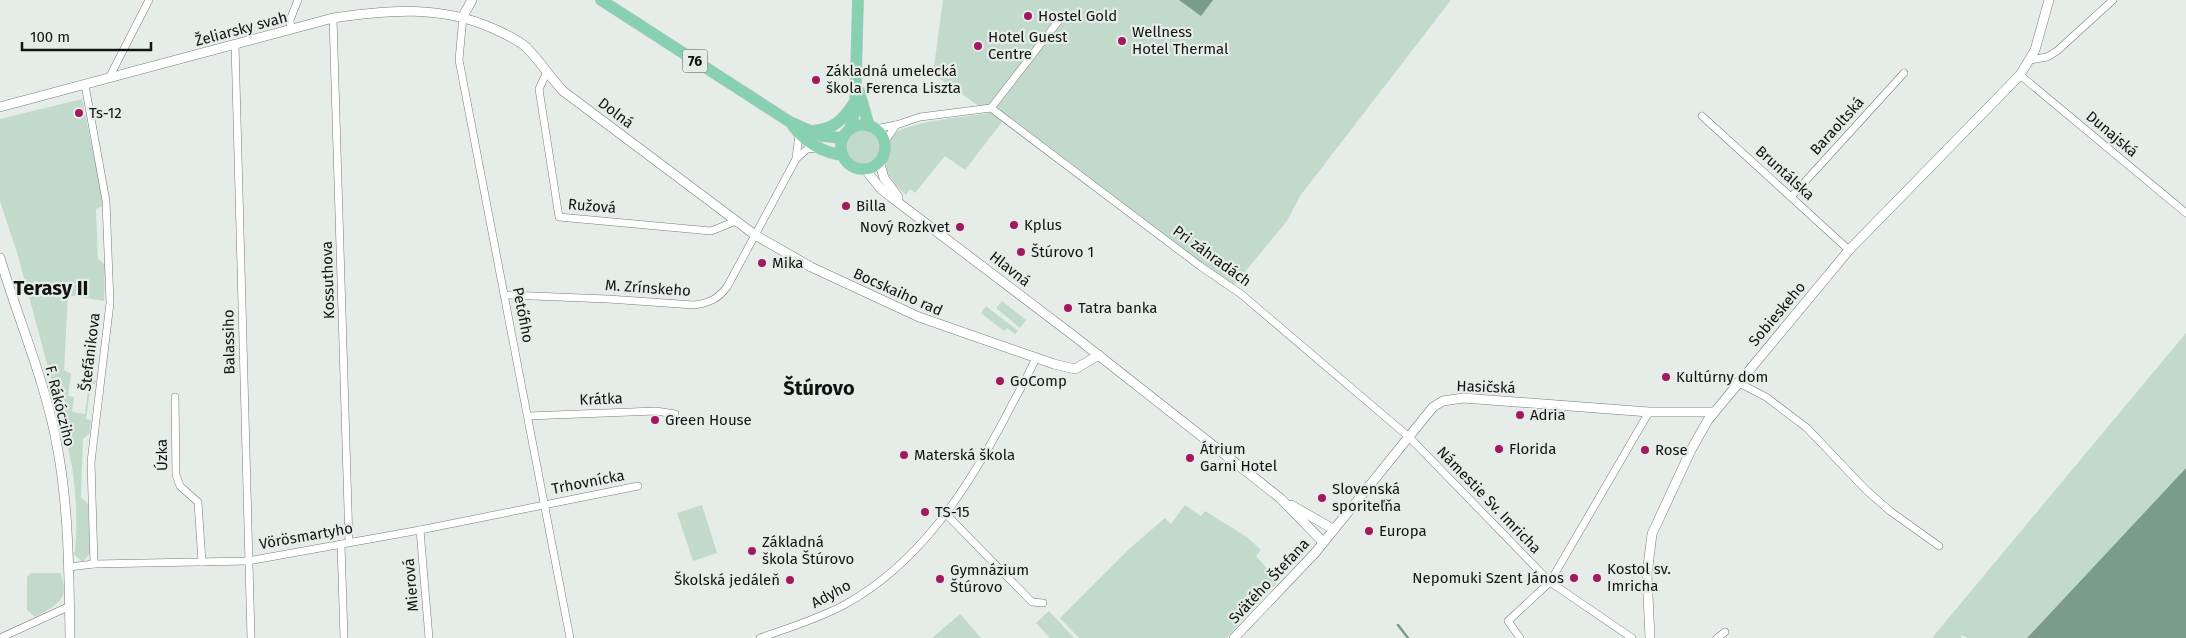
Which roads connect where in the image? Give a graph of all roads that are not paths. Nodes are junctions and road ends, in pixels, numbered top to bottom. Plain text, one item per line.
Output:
1 (149, 0) edge
2 (298, 0) edge
3 (472, 0) edge
4 (601, 0) edge
5 (858, 0) edge
6 (2049, 0) edge
7 (2113, 0) edge
8 (463, 16) junction
9 (333, 18) junction
10 (1060, 19) dead end
11 (291, 30) junction
12 (235, 44) junction
13 (2030, 60) junction
14 (1904, 73) dead end
15 (546, 74) junction
16 (856, 75) junction
17 (2020, 75) junction
18 (110, 78) junction
19 (85, 85) junction
20 (855, 101) junction
21 (0, 107) edge
22 (991, 108) junction
23 (1702, 116) dead end
24 (896, 125) junction
25 (872, 128) junction
26 (804, 132) junction
27 (847, 134) junction
28 (884, 143) junction
29 (819, 148) junction
30 (843, 155) junction
31 (796, 159) junction
32 (880, 161) junction
33 (865, 169) junction
34 (1791, 197) junction
35 (904, 205) junction
36 (2186, 213) edge
37 (736, 221) junction
38 (755, 235) junction
39 (1849, 250) junction
40 (0, 258) edge
41 (505, 295) junction
42 (1099, 355) junction
43 (1036, 358) junction
44 (1738, 382) junction
45 (175, 397) dead end
46 (1649, 412) junction
47 (1714, 412) junction
48 (675, 414) dead end
49 (528, 416) junction
50 (1409, 436) junction
51 (638, 486) dead end
52 (1280, 498) junction
53 (544, 504) junction
54 (946, 514) junction
55 (1333, 529) junction
56 (420, 530) junction
57 (1323, 542) junction
58 (345, 543) junction
59 (1940, 546) dead end
60 (248, 561) junction
61 (202, 562) junction
62 (94, 564) junction
63 (69, 567) junction
64 (1550, 582) junction
65 (1043, 603) dead end
66 (70, 606) junction
67 (1725, 632) dead end
68 (0, 638) edge
69 (70, 638) edge
70 (251, 638) edge
71 (344, 638) edge
72 (429, 638) edge
73 (570, 638) edge
74 (760, 638) edge
75 (1234, 638) edge
76 (1520, 638) edge
77 (1632, 638) edge
78 (1650, 638) edge
79 (1717, 638) edge

1 - 18 street
2 - 11 street
3 - 8 street, Petőfiho
4 - 26 main road, 76
5 - 16 main road
6 - 13 street, Sobieskeho
7 - 13 street
8 - 9 street, Želiarsky svah
8 - 15 street, Dolná
8 - 41 street, Petőfiho
9 - 11 street, Želiarsky svah
9 - 58 street, Kossuthova
10 - 22 street
11 - 12 street, Želiarsky svah
12 - 18 street, Želiarsky svah
12 - 60 street, Balassiho
13 - 17 street, Sobieskeho
14 - 34 street, Baraoltská
15 - 37 street, Dolná
15 - 37 street, Ružová
16 - 20 main road
16 - 25 main road
17 - 36 street, Dunajská
17 - 39 street, Sobieskeho
18 - 19 street, Želiarsky svah
19 - 21 street, Želiarsky svah
19 - 62 street, Štefánikova
20 - 26 main road
20 - 27 main road
22 - 24 street
22 - 50 street, Pri záhradách
23 - 34 street, Bruntálska
24 - 25 street
24 - 28 street
25 - 27 main road
25 - 28 main road
26 - 27 main road
26 - 29 main road, 76
26 - 31 street
27 - 30 main road
28 - 32 main road
29 - 30 main road, 76
29 - 31 street
30 - 33 main road, 76
31 - 38 street, M. Zrínskeho
32 - 33 main road
32 - 35 street, Hlavná
33 - 35 street, Hlavná
34 - 39 street, Bruntálska
35 - 42 street, Hlavná
37 - 38 street, Dolná
38 - 41 street, M. Zrínskeho
38 - 43 street, Bocskaiho rad
39 - 44 street, Sobieskeho
40 - 63 street, F. Rákócziho
41 - 49 street, Petőfiho
42 - 43 street
42 - 52 street, Hlavná
43 - 54 street, Adyho
44 - 47 street, Sobieskeho
44 - 59 street
45 - 61 street, Úzka
46 - 47 street, Hasičská
46 - 50 street, Hasičská
46 - 64 street
47 - 78 street, Sobieskeho
48 - 49 street, Krátka
49 - 53 street, Petőfiho
50 - 55 street, Hasičská
50 - 64 street, Námestie Sv. Imricha
51 - 53 street, Trhovnícka
52 - 55 street, Hlavná
52 - 57 street, Hlavná
53 - 56 street, Vörösmartyho
53 - 73 street, Petőfiho
54 - 65 street
54 - 74 street, Adyho
55 - 57 street, Hasičská
56 - 58 street, Vörösmartyho
56 - 72 street, Mierová
57 - 75 street, Svätého Štefana
58 - 60 street, Vörösmartyho
58 - 71 street, Kossuthova
60 - 61 street, Vörösmartyho
60 - 70 street, Balassiho
61 - 62 street, Vörösmartyho
62 - 63 street, Vörösmartyho
63 - 66 street, F. Rákócziho
64 - 76 street
64 - 77 street, Námestie Sv. Imricha
66 - 68 street
66 - 69 street, F. Rákócziho
67 - 79 street

